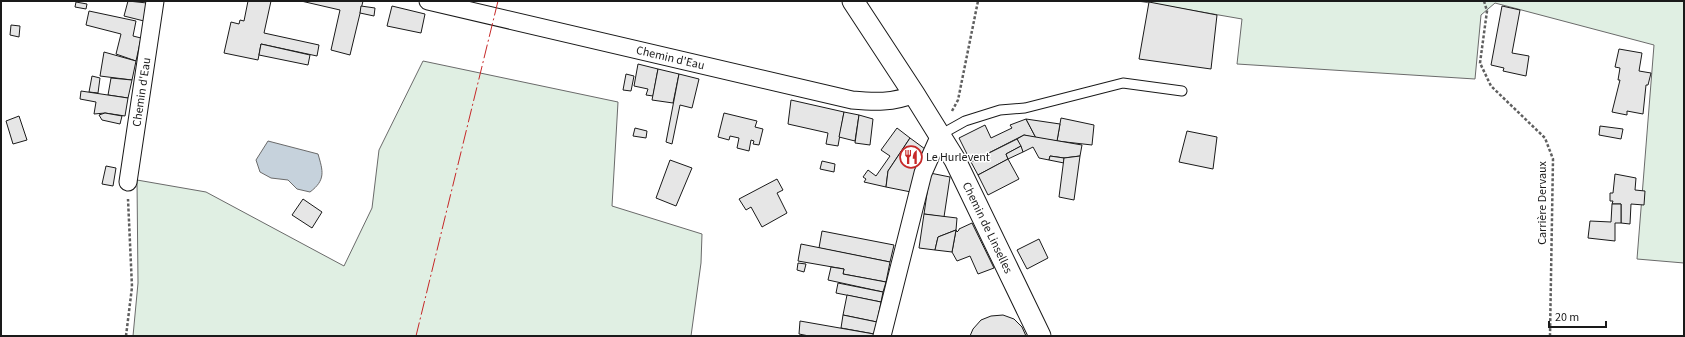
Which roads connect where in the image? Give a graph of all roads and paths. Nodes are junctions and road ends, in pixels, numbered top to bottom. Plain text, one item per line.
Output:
1 (155, 1) edge
2 (428, 1) edge
3 (853, 1) edge
4 (978, 1) edge
5 (1484, 1) edge
6 (1182, 91) dead end
7 (914, 94) junction
8 (940, 135) junction
9 (128, 182) joint
10 (126, 336) edge
11 (882, 336) edge
12 (1040, 336) edge
13 (1550, 336) edge

1 - 9 street, Chemin d'Eau
2 - 7 street, Chemin d'Eau
3 - 7 street, Chemin de Linselles
4 - 8 path
5 - 13 path, Carrière Dervaux
6 - 8 lane
7 - 8 street, Chemin de Linselles
8 - 11 street
8 - 12 street, Chemin de Linselles
9 - 10 path

